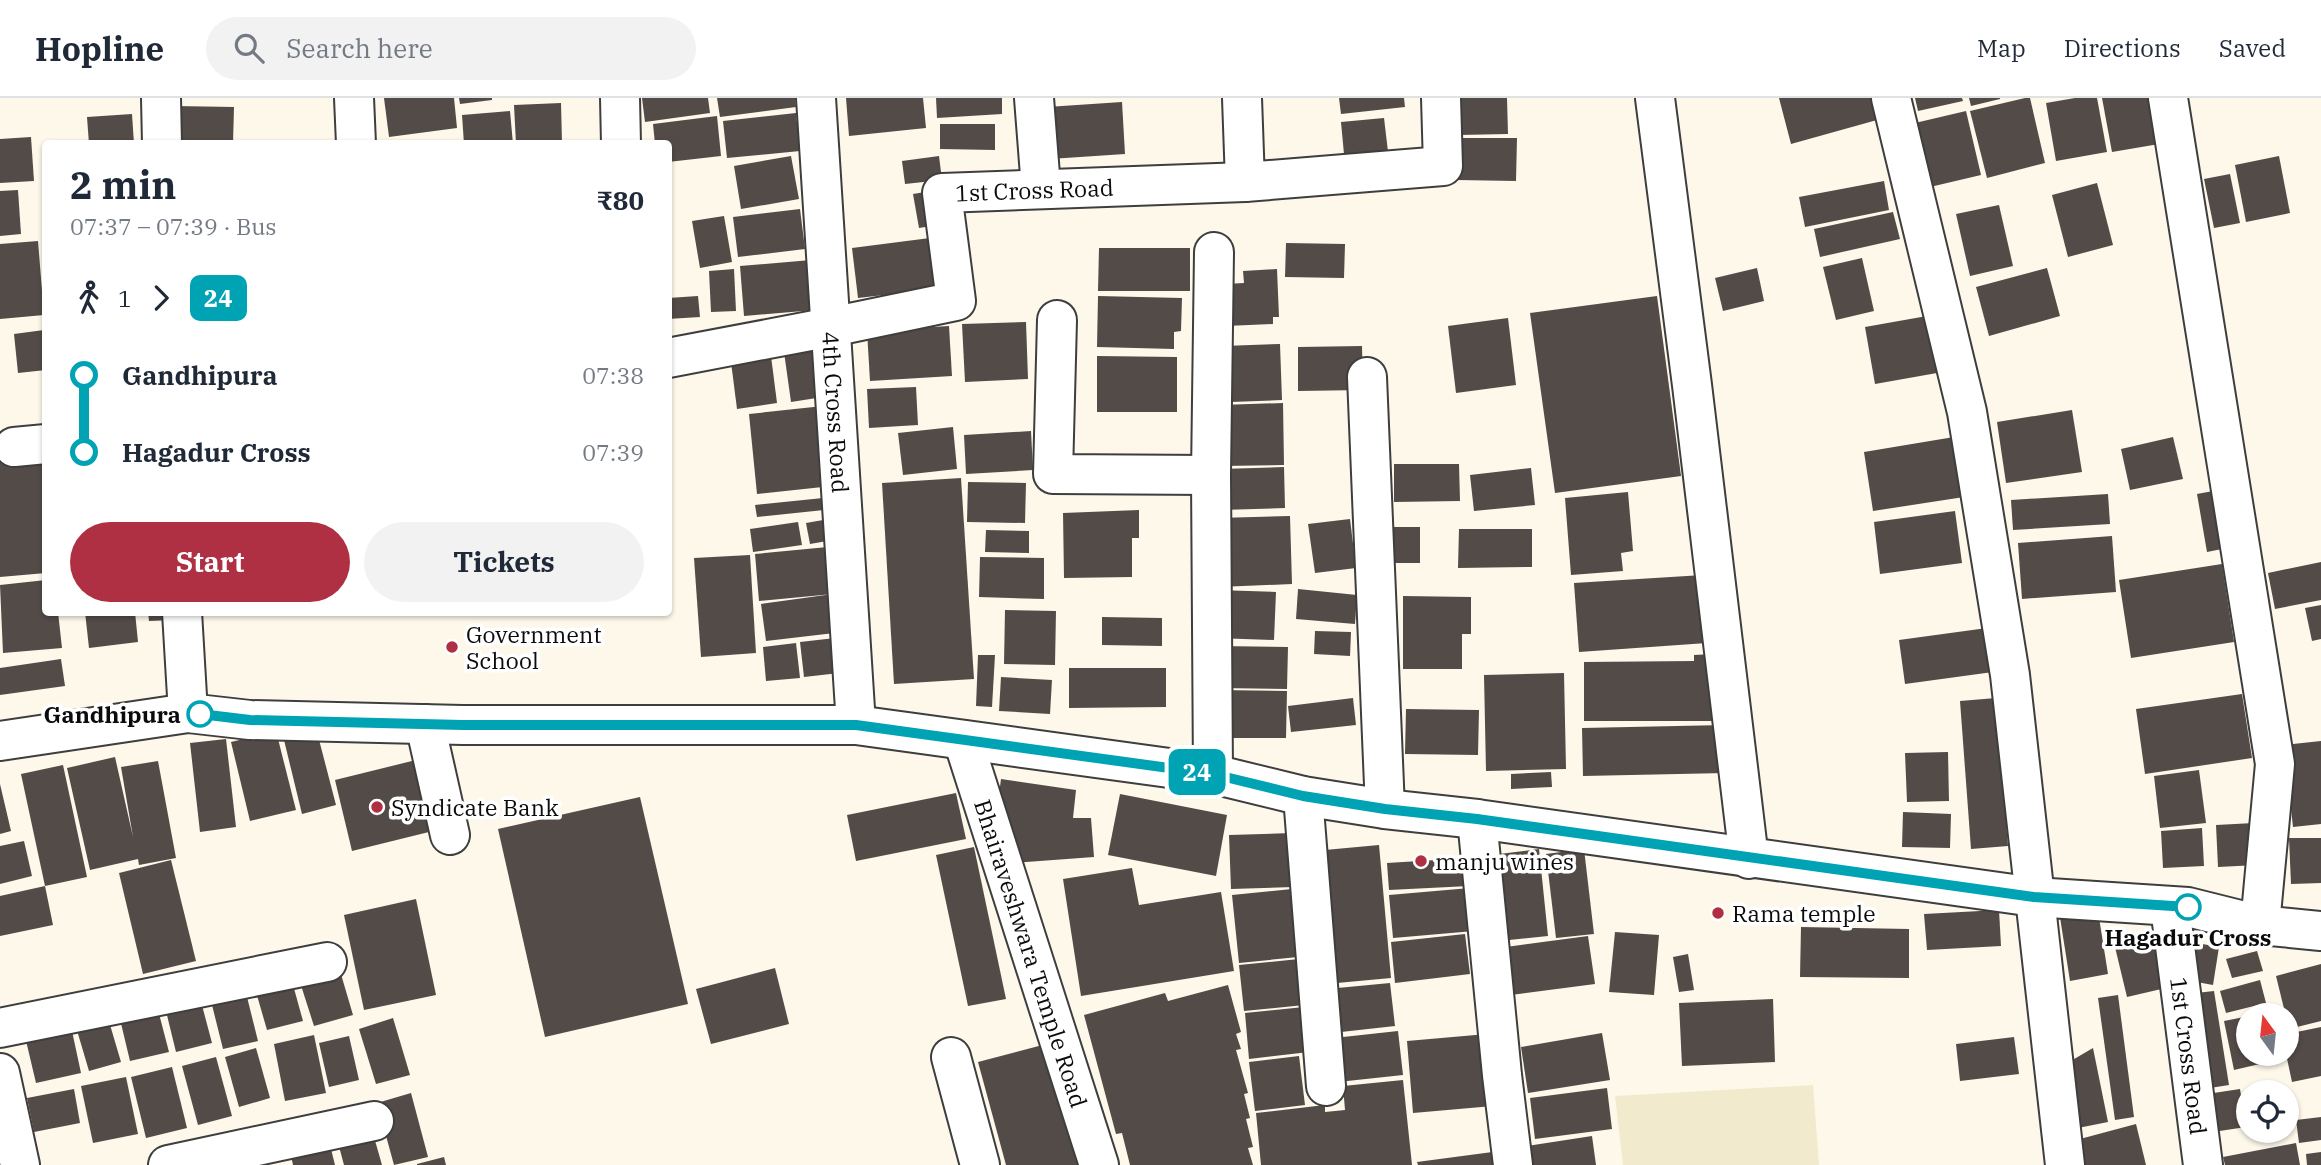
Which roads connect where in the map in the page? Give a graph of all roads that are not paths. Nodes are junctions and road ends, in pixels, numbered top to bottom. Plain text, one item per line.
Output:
1 (161, 98) edge
2 (354, 98) edge
3 (620, 98) edge
4 (816, 98) edge
5 (1034, 98) edge
6 (1242, 98) edge
7 (1441, 98) edge
8 (1655, 98) edge
9 (1891, 98) edge
10 (2168, 98) edge
11 (162, 140) edge
12 (356, 140) edge
13 (621, 140) edge
14 (1245, 182) junction
15 (1041, 188) junction
16 (1214, 252) dead end
17 (1057, 320) dead end
18 (831, 327) junction
19 (672, 357) edge
20 (1367, 377) dead end
21 (1211, 475) junction
22 (182, 616) edge
23 (188, 713) junction
24 (425, 724) junction
25 (856, 725) junction
26 (963, 740) junction
27 (0, 741) edge
28 (1213, 774) junction
29 (1303, 796) junction
30 (1385, 809) junction
31 (1477, 819) junction
32 (450, 835) dead end
33 (1749, 859) junction
34 (2034, 897) junction
35 (2170, 907) junction
36 (2260, 925) junction
37 (2321, 931) edge
38 (327, 962) dead end
39 (0, 1028) edge
40 (951, 1057) dead end
41 (0, 1073) edge
42 (1326, 1086) dead end
43 (5, 1117) edge
44 (374, 1121) dead end
45 (20, 1165) edge
46 (169, 1165) edge
47 (980, 1165) edge
48 (1099, 1165) edge
49 (1513, 1165) edge
50 (2065, 1165) edge
51 (2203, 1165) edge

1 - 11 street
2 - 12 street
3 - 13 street
4 - 18 street, 4th Cross Road
5 - 15 street
6 - 14 street
7 - 14 street, 1st Cross Road
8 - 33 street
9 - 34 street
10 - 36 street
14 - 15 street, 1st Cross Road
15 - 18 street, 1st Cross Road
16 - 21 street
17 - 21 street
18 - 19 street, 1st Cross Road
18 - 25 street, 4th Cross Road
20 - 30 street
21 - 28 street
22 - 23 street
23 - 24 street
23 - 27 street
24 - 25 street
24 - 32 street
25 - 26 street
26 - 28 street
26 - 48 street, Bhairaveshwara Temple Road
28 - 29 street
29 - 30 street
29 - 42 street
30 - 31 street
31 - 33 street
31 - 49 street
33 - 34 street
34 - 35 street
34 - 50 street
35 - 36 street
35 - 51 street, 1st Cross Road
36 - 37 street
38 - 39 street
40 - 47 street
41 - 43 street
43 - 45 street
44 - 46 street

